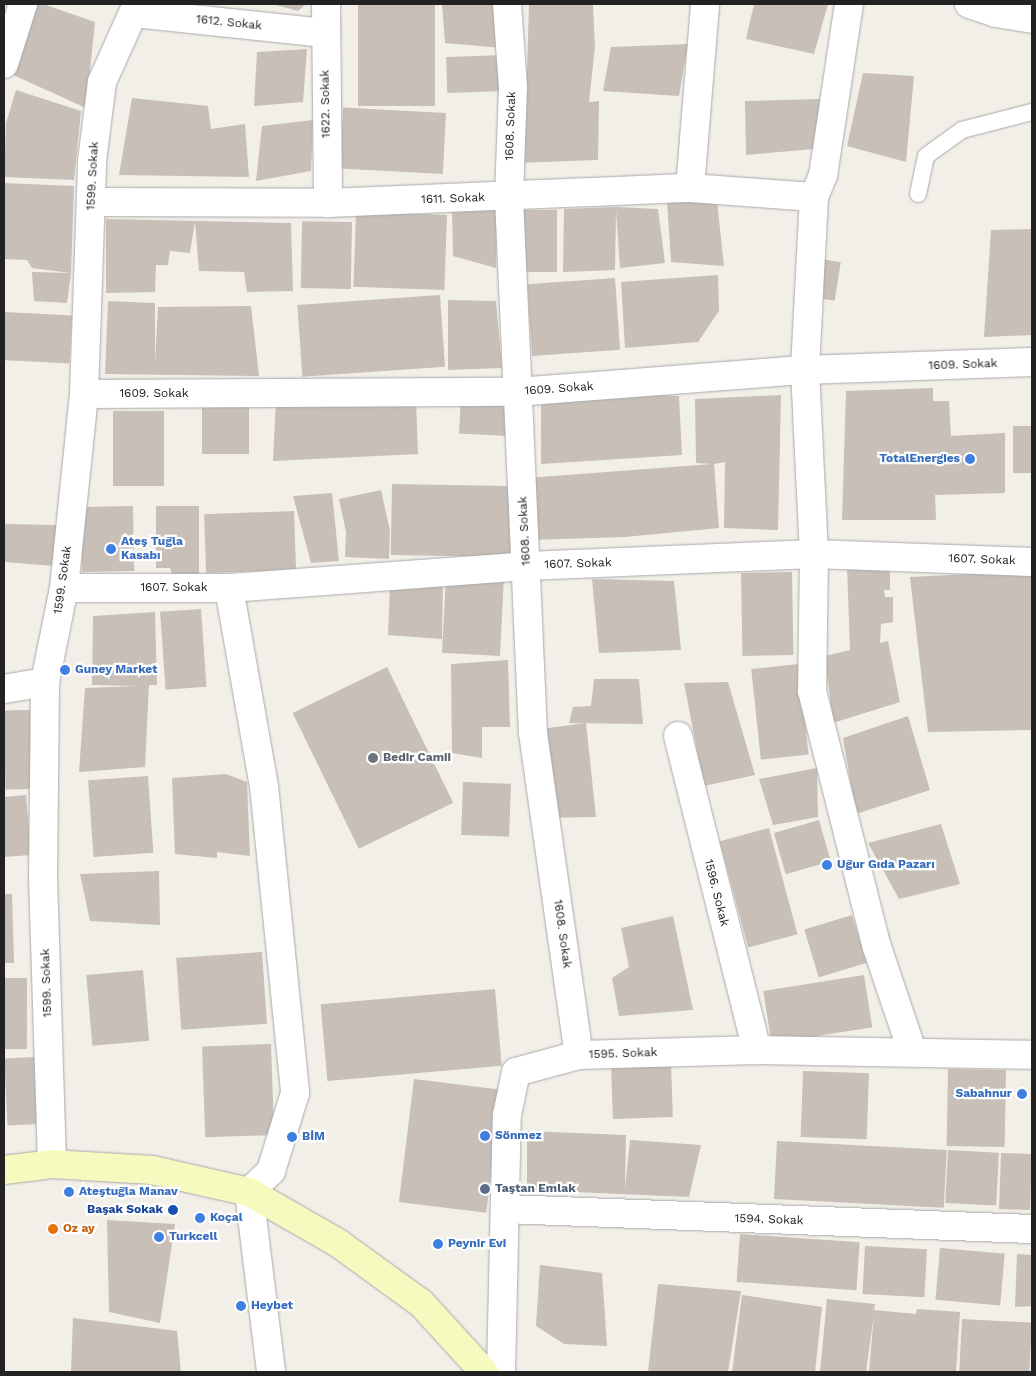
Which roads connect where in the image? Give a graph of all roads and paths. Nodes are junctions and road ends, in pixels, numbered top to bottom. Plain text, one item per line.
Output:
1 (23, 4) edge
2 (326, 4) edge
3 (507, 4) edge
4 (705, 4) edge
5 (849, 4) edge
6 (969, 4) edge
7 (136, 8) edge
8 (998, 8) edge
9 (1032, 19) edge
10 (325, 33) junction
11 (4, 64) edge
12 (1032, 112) edge
13 (690, 188) junction
14 (918, 194) dead end
15 (508, 197) junction
16 (814, 197) junction
17 (92, 202) junction
18 (328, 203) junction
19 (1032, 362) edge
20 (804, 370) junction
21 (517, 392) junction
22 (84, 394) junction
23 (814, 554) junction
24 (1032, 562) edge
25 (527, 566) junction
26 (64, 588) junction
27 (229, 588) junction
28 (45, 682) junction
29 (4, 689) edge
30 (678, 736) dead end
31 (757, 1050) junction
32 (912, 1051) junction
33 (579, 1055) junction
34 (1032, 1055) edge
35 (52, 1164) junction
36 (4, 1170) edge
37 (248, 1192) junction
38 (506, 1209) junction
39 (1032, 1229) edge
40 (271, 1372) edge
41 (484, 1372) edge
42 (501, 1372) edge

1 - 11 street
2 - 10 street, 1622. Sokak
3 - 15 street, 1608. Sokak
4 - 13 street
5 - 16 street
6 - 8 street
7 - 10 street, 1612. Sokak
7 - 17 street, 1599. Sokak
8 - 9 street
10 - 18 street, 1622. Sokak
12 - 14 lane
13 - 15 street, 1611. Sokak
13 - 16 street, 1611. Sokak
15 - 18 street, 1611. Sokak
15 - 21 street, 1608. Sokak
16 - 20 street
17 - 18 street, 1611. Sokak
17 - 22 street, 1599. Sokak
19 - 20 street, 1609. Sokak
20 - 21 street, 1609. Sokak
20 - 23 street
21 - 22 street, 1609. Sokak
21 - 25 street, 1608. Sokak
22 - 26 street, 1599. Sokak
23 - 24 street, 1607. Sokak
23 - 25 street, 1607. Sokak
23 - 32 street
25 - 27 street, 1607. Sokak
25 - 33 street, 1608. Sokak
26 - 27 street, 1607. Sokak
26 - 28 street, 1599. Sokak
27 - 37 street
28 - 29 street
28 - 35 street, 1599. Sokak
30 - 31 street, 1596. Sokak
31 - 32 street, 1595. Sokak
31 - 33 street, 1595. Sokak
32 - 34 street, 1595. Sokak
33 - 38 street, 1595. Sokak
35 - 36 main road
35 - 37 main road
37 - 40 street
37 - 41 main road
38 - 39 street, 1594. Sokak
38 - 42 street, 1595. Sokak

